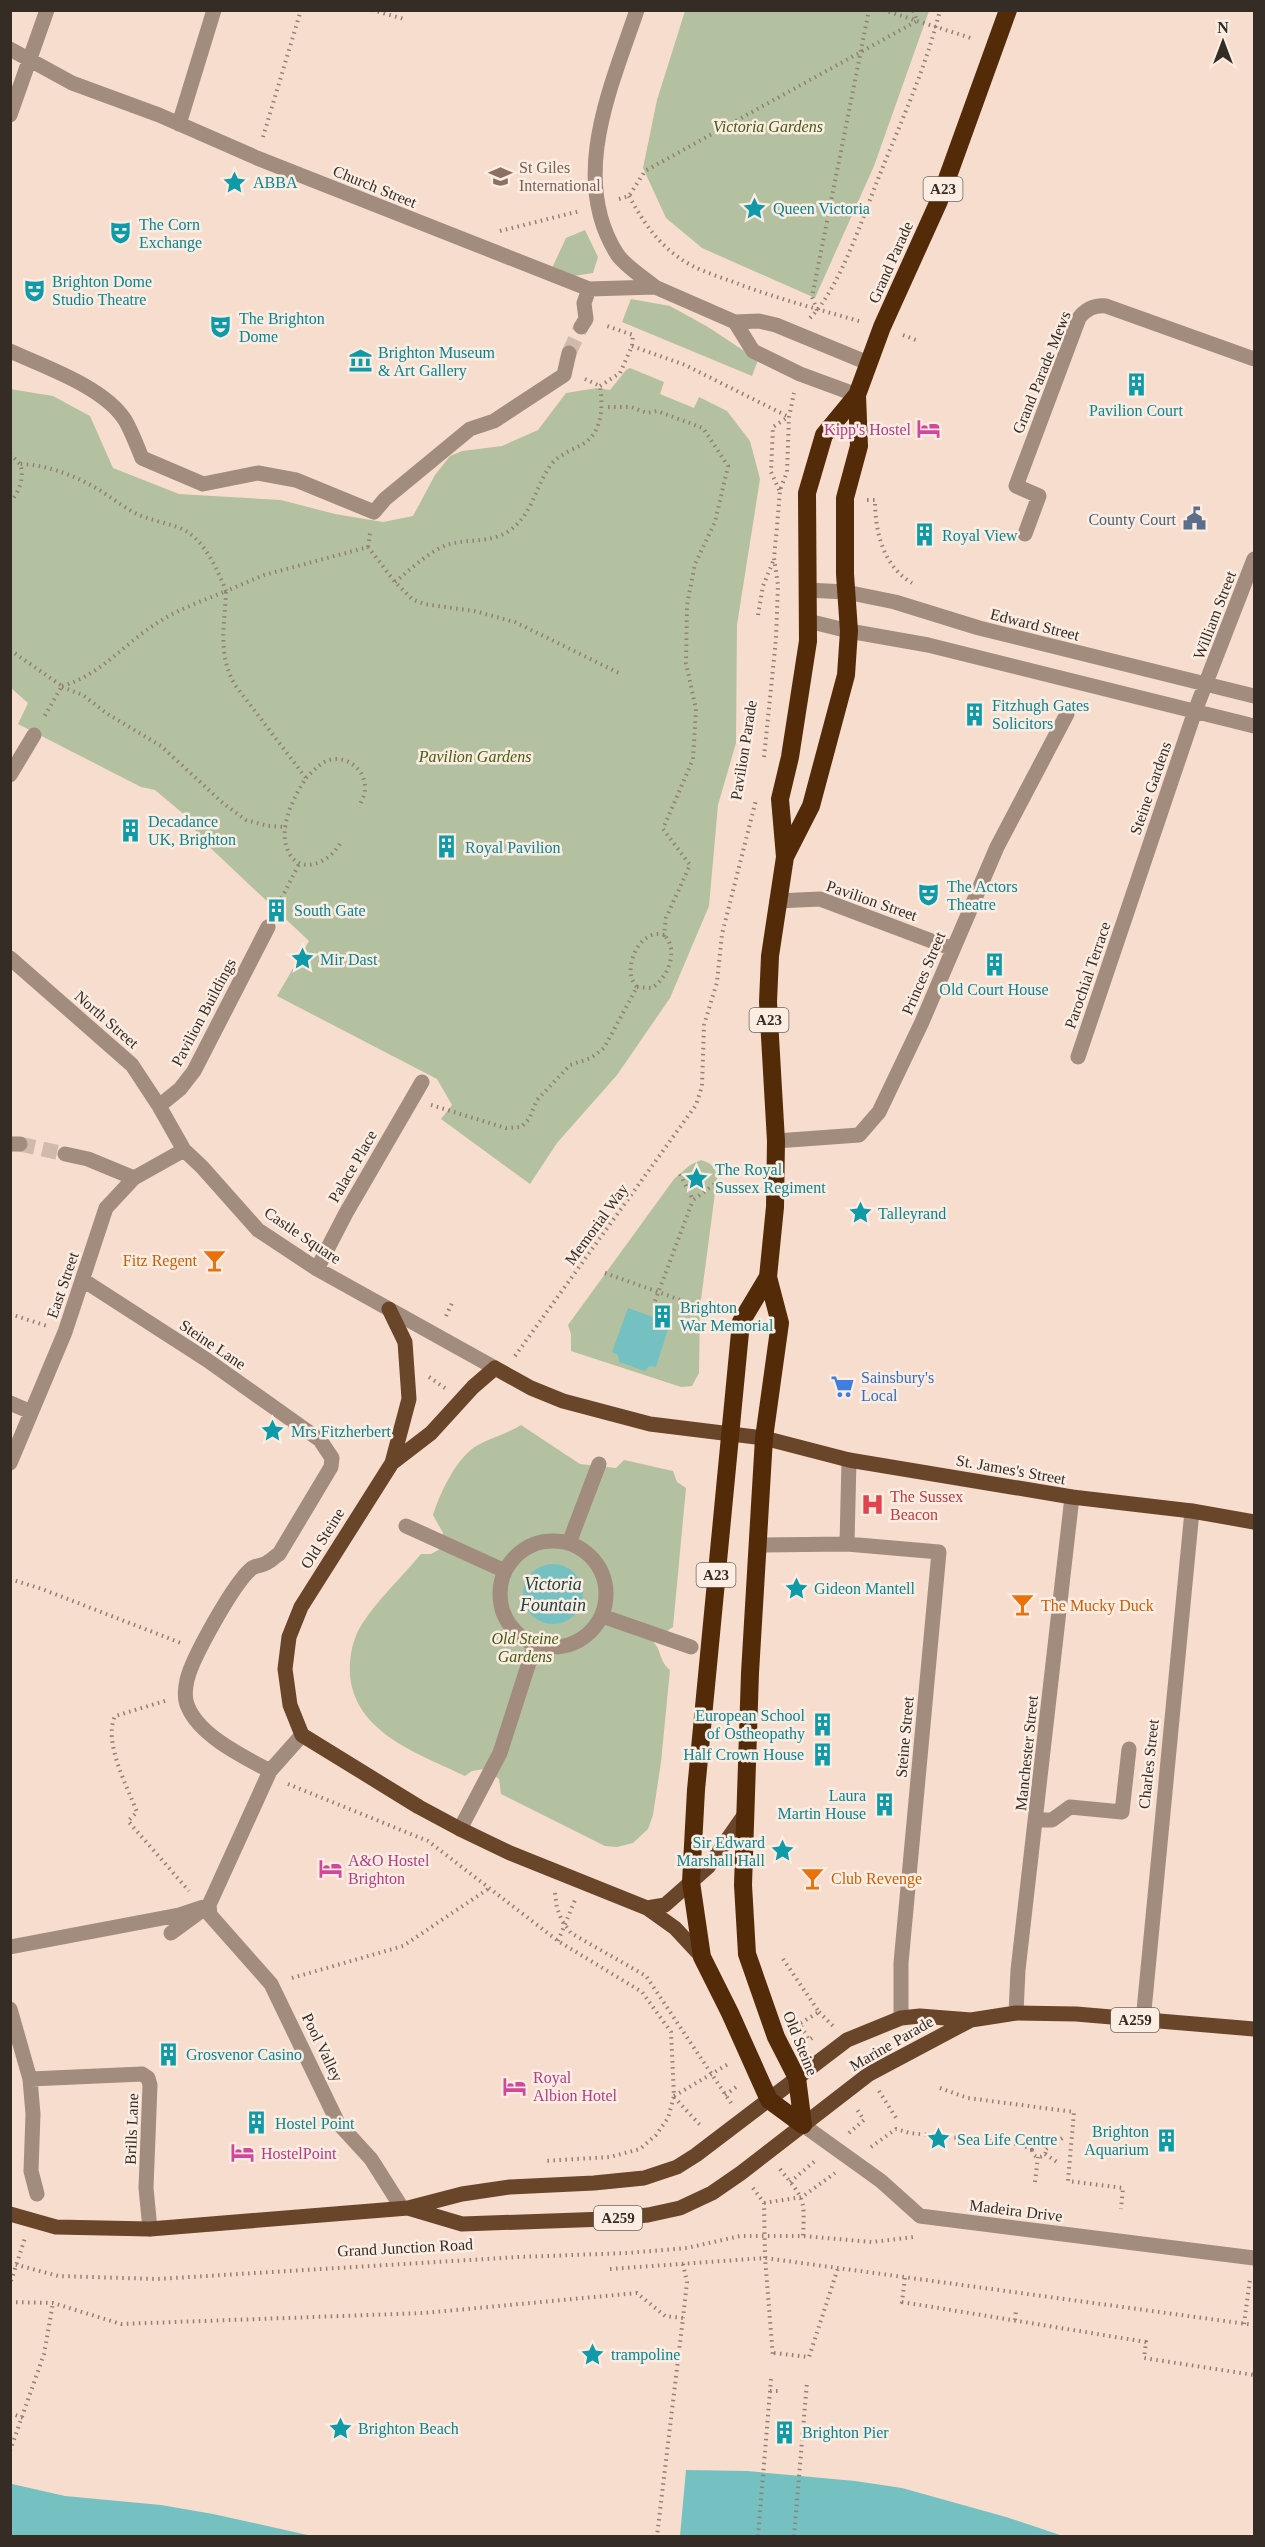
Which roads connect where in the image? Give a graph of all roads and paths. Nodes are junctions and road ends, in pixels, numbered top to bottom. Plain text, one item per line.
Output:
1 (47, 10) edge
2 (214, 10) edge
3 (301, 10) edge
4 (372, 10) edge
5 (637, 10) edge
6 (869, 10) edge
7 (883, 10) edge
8 (913, 10) edge
9 (940, 10) edge
10 (1008, 10) edge
11 (404, 19) dead end
12 (917, 21) junction
13 (936, 26) junction
14 (10, 49) edge
15 (861, 52) junction
16 (30, 60) junction
17 (10, 115) edge
18 (179, 124) junction
19 (256, 158) junction
20 (577, 212) dead end
21 (492, 235) dead end
22 (655, 287) junction
23 (589, 289) junction
24 (818, 311) junction
25 (843, 316) dead end
26 (735, 322) junction
27 (583, 323) joint
28 (632, 346) junction
29 (10, 351) edge
30 (569, 353) tunnel mouth
31 (1254, 359) edge
32 (868, 363) junction
33 (857, 395) junction
34 (604, 407) junction
35 (789, 417) junction
36 (10, 454) edge
37 (20, 464) junction
38 (780, 490) junction
39 (875, 500) dead end
40 (10, 502) edge
41 (1026, 534) dead end
42 (774, 558) junction
43 (1254, 559) edge
44 (395, 582) junction
45 (917, 586) dead end
46 (807, 590) junction
47 (226, 591) junction
48 (846, 592) junction
49 (758, 615) dead end
50 (808, 621) junction
51 (849, 631) junction
52 (10, 650) edge
53 (621, 674) dead end
54 (1207, 684) junction
55 (62, 686) junction
56 (1254, 696) edge
57 (1195, 711) junction
58 (1067, 714) dead end
59 (1254, 726) edge
60 (34, 735) joint
61 (763, 763) dead end
62 (10, 775) edge
63 (306, 777) junction
64 (758, 792) dead end
65 (359, 807) dead end
66 (287, 826) junction
67 (342, 840) dead end
68 (785, 857) junction
69 (300, 862) junction
70 (283, 896) dead end
71 (777, 901) junction
72 (1130, 905) joint
73 (268, 927) dead end
74 (664, 935) junction
75 (953, 949) junction
76 (10, 958) edge
77 (637, 987) junction
78 (1078, 1057) dead end
79 (422, 1082) dead end
80 (702, 1086) joint
81 (412, 1099) junction
82 (159, 1106) junction
83 (776, 1141) junction
84 (184, 1150) junction
85 (65, 1154) tunnel mouth
86 (680, 1174) dead end
87 (134, 1178) junction
88 (716, 1183) dead end
89 (693, 1200) junction
90 (317, 1269) junction
91 (605, 1273) dead end
92 (768, 1276) junction
93 (83, 1280) junction
94 (658, 1293) junction
95 (655, 1302) dead end
96 (700, 1308) dead end
97 (389, 1309) junction
98 (10, 1314) edge
99 (65, 1332) junction
100 (499, 1370) junction
101 (10, 1403) edge
102 (31, 1412) junction
103 (729, 1435) junction
104 (764, 1438) junction
105 (849, 1460) junction
106 (10, 1463) edge
107 (392, 1463) junction
108 (599, 1464) dead end
109 (1072, 1497) junction
110 (1192, 1511) junction
111 (1254, 1522) edge
112 (406, 1526) dead end
113 (568, 1543) junction
114 (846, 1544) junction
115 (759, 1545) junction
116 (505, 1571) junction
117 (10, 1579) edge
118 (602, 1616) junction
119 (535, 1644) junction
120 (691, 1647) dead end
121 (199, 1650) junction
122 (185, 1695) junction
123 (302, 1735) junction
124 (1129, 1749) dead end
125 (273, 1766) junction
126 (745, 1814) junction
127 (1036, 1820) junction
128 (460, 1829) junction
129 (552, 1870) junction
130 (691, 1882) junction
131 (488, 1889) junction
132 (209, 1905) junction
133 (647, 1908) junction
134 (171, 1933) dead end
135 (10, 1947) edge
136 (702, 1957) junction
137 (271, 1984) junction
138 (10, 2009) edge
139 (1016, 2013) junction
140 (901, 2018) junction
141 (971, 2020) junction
142 (1143, 2021) junction
143 (1254, 2029) edge
144 (797, 2078) junction
145 (30, 2079) junction
146 (940, 2088) dead end
147 (769, 2100) junction
148 (743, 2119) junction
149 (803, 2125) junction
150 (896, 2129) dead end
151 (1064, 2137) dead end
152 (1033, 2150) junction
153 (768, 2152) junction
154 (1046, 2152) junction
155 (1038, 2157) junction
156 (543, 2161) dead end
157 (1060, 2164) dead end
158 (1035, 2182) dead end
159 (37, 2194) dead end
160 (405, 2208) junction
161 (1121, 2209) dead end
162 (10, 2214) edge
163 (150, 2229) junction
164 (22, 2250) dead end
165 (765, 2258) junction
166 (1253, 2258) edge
167 (10, 2263) edge
168 (683, 2264) junction
169 (18, 2265) junction
170 (838, 2268) junction
171 (610, 2269) dead end
172 (905, 2278) junction
173 (11, 2281) edge
174 (10, 2302) edge
175 (53, 2303) junction
176 (1016, 2311) dead end
177 (683, 2318) junction
178 (1015, 2320) junction
179 (1244, 2324) junction
180 (1254, 2325) edge
181 (1254, 2375) edge
182 (771, 2379) dead end
183 (807, 2382) dead end
184 (770, 2391) junction
185 (779, 2391) dead end
186 (10, 2413) edge
187 (24, 2418) junction
188 (10, 2451) edge
189 (657, 2536) edge
190 (758, 2536) edge
191 (794, 2536) edge

1 - 16 street
2 - 18 street
3 - 19 path
4 - 11 path
5 - 22 street
6 - 15 path
7 - 12 path
8 - 12 path
9 - 13 path
10 - 32 highway, Grand Parade / A23
12 - 13 path
12 - 15 path
13 - 24 path
14 - 16 street, Church Street
15 - 24 path
15 - 24 path
16 - 17 street
16 - 18 street, Church Street
18 - 19 street, Church Street
19 - 23 street, Church Street
20 - 21 path
22 - 23 street, Church Street
22 - 26 street, Church Street
23 - 27 street
24 - 25 path
26 - 32 street, Church Street
26 - 33 street
27 - 28 path
28 - 34 path
28 - 35 path
29 - 30 street
31 - 41 street, Grand Parade Mews
32 - 33 highway, Grand Parade / A23
33 - 46 highway, Grand Parade / A23
33 - 48 highway, Grand Parade / A23
34 - 44 path
34 - 74 path
35 - 38 path, Pavilion Parade
35 - 38 path
36 - 37 path
37 - 40 path
37 - 47 path
38 - 42 path, Pavilion Parade
39 - 45 path
42 - 49 path
42 - 61 path, Pavilion Parade
43 - 54 street, William Street
44 - 47 path
44 - 53 path
46 - 48 street, Edward Street
46 - 50 highway, A23
47 - 55 path
47 - 63 path
48 - 51 highway, A23
48 - 54 street, Edward Street
50 - 51 street
50 - 68 highway, A23
51 - 57 street
51 - 68 highway, A23
52 - 55 path
54 - 56 street, Edward Street
54 - 57 street, Steine Gardens
55 - 60 path
55 - 66 path
57 - 59 street
57 - 72 street, Steine Gardens
58 - 75 street, Princes Street
60 - 62 street
63 - 65 path
63 - 66 path
64 - 80 path, Pavilion Parade
66 - 69 path
67 - 69 path
68 - 71 highway, A23
69 - 70 path
71 - 75 street, Pavilion Street
71 - 83 highway, A23
72 - 78 street, Parochial Terrace
73 - 82 street, Pavilion Buildings
74 - 77 path
74 - 77 path
75 - 83 street, Princes Street
76 - 82 street, North Street
77 - 81 path
79 - 81 street, Palace Place
80 - 100 path, Memorial Way
81 - 90 street, Palace Place
82 - 84 street, North Street
83 - 92 highway, A23
84 - 87 street, East Street
84 - 90 street, Castle Square
85 - 87 street
86 - 89 path
87 - 93 street, East Street
88 - 89 path
89 - 94 path
90 - 97 street, Castle Square
91 - 94 path
92 - 103 highway, A23
92 - 104 highway, A23
93 - 99 street, East Street
93 - 121 street, Steine Lane
94 - 95 path
94 - 96 path
97 - 100 street, Castle Square
97 - 107 main road
98 - 99 path
99 - 102 street, East Street
100 - 103 main road
100 - 107 main road, Old Steine
101 - 102 street
102 - 106 street, East Street
103 - 104 main road
103 - 130 highway, A23
104 - 105 main road, St. James's Street
104 - 115 highway, Old Steine / A23
105 - 109 main road, St. James's Street
105 - 114 street
107 - 123 main road, Old Steine
108 - 113 street
109 - 110 main road, St. James's Street
109 - 127 street, Manchester Street
110 - 111 main road, St. James's Street
110 - 142 street, Charles Street
112 - 116 street
113 - 116 street
113 - 118 street
114 - 115 street, Steine Street
114 - 140 street, Steine Street
115 - 126 highway, Old Steine / A23
116 - 119 street
117 - 121 path
118 - 119 street
118 - 120 street
119 - 128 street
121 - 122 street
122 - 125 street
122 - 132 path
123 - 125 street
123 - 128 main road
124 - 127 street
125 - 131 path
125 - 132 street
126 - 130 main road
126 - 144 highway, Old Steine / A23
127 - 139 street, Manchester Street
128 - 129 main road
129 - 133 main road
129 - 148 path
130 - 133 main road
130 - 136 highway, A23
131 - 137 path
131 - 156 path
132 - 134 street
132 - 135 street
132 - 137 street, Pool Valley
133 - 136 main road
136 - 147 highway, A23
137 - 160 street, Pool Valley
138 - 145 street
139 - 141 main road, Marine Parade / A259
139 - 142 main road, Marine Parade / A259
140 - 141 main road, Marine Parade / A259
140 - 144 main road, Marine Parade / A259
141 - 149 main road, Marine Parade / A259
142 - 143 main road, Marine Parade / A259
144 - 147 main road, Marine Parade / A259
144 - 149 highway, Old Steine / A23
145 - 159 street
145 - 163 street, Brills Lane
146 - 161 path
147 - 148 main road, Grand Junction Road / A259
147 - 149 highway, A23
148 - 160 main road, Grand Junction Road / A259
149 - 153 main road, Grand Junction Road / A259
149 - 166 street, Madeira Drive
150 - 152 path
151 - 154 path
152 - 154 path
152 - 155 path
153 - 160 main road, Grand Junction Road / A259
153 - 169 path, Grand Junction Road
154 - 155 path
154 - 157 path
155 - 158 path
160 - 163 main road, Grand Junction Road / A259
162 - 163 main road, Grand Junction Road / A259
164 - 169 path
165 - 168 path
165 - 170 path
165 - 170 path
166 - 179 path
167 - 169 path, Grand Junction Road
168 - 171 path
168 - 177 path
169 - 173 path
170 - 172 path
172 - 178 path
172 - 179 path
174 - 175 path
175 - 177 path
175 - 187 path
176 - 178 path
177 - 189 path
178 - 181 path
179 - 180 path
182 - 184 path
183 - 191 path
184 - 185 path
184 - 190 path
186 - 187 path
187 - 188 path

